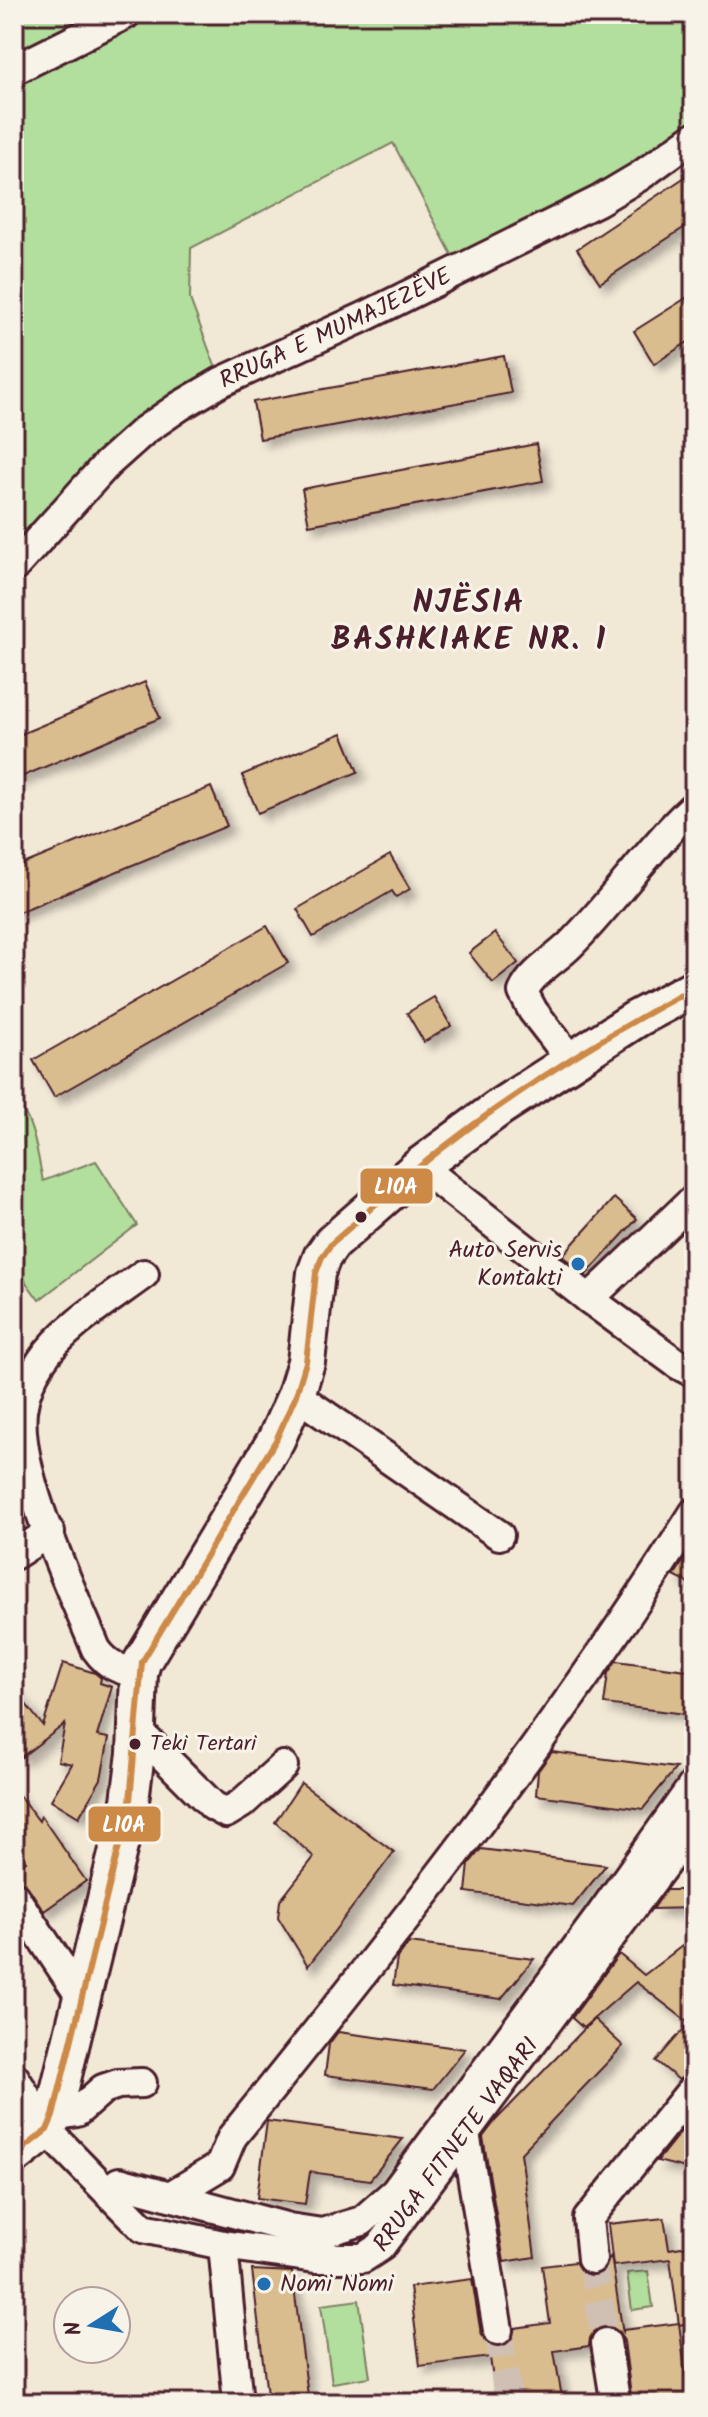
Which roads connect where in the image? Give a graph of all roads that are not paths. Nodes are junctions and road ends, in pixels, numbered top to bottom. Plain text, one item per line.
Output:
1 (126, 14) edge
2 (14, 70) edge
3 (694, 137) edge
4 (14, 567) edge
5 (694, 806) edge
6 (694, 988) edge
7 (571, 1060) junction
8 (420, 1166) junction
9 (694, 1199) edge
10 (144, 1274) dead end
11 (589, 1299) junction
12 (694, 1373) edge
13 (296, 1395) junction
14 (694, 1513) edge
15 (50, 1532) junction
16 (499, 1535) dead end
17 (14, 1555) edge
18 (139, 1674) junction
19 (137, 1730) junction
20 (283, 1766) dead end
21 (694, 1784) edge
22 (694, 1825) edge
23 (14, 1896) edge
24 (81, 1997) junction
25 (14, 2077) edge
26 (142, 2083) dead end
27 (692, 2090) dead end
28 (50, 2123) junction
29 (465, 2133) junction
30 (14, 2156) edge
31 (119, 2182) dead end
32 (170, 2196) junction
33 (223, 2245) junction
34 (592, 2259) tunnel mouth
35 (498, 2330) tunnel mouth
36 (606, 2343) tunnel mouth
37 (614, 2393) dead end
38 (238, 2403) edge

1 - 2 street
3 - 4 street, RRUGA E MUMAJEZËVE
5 - 7 street
6 - 7 main road
7 - 8 main road
8 - 11 street
8 - 13 main road
9 - 11 street
10 - 15 street
11 - 12 street
13 - 16 street
13 - 18 main road
14 - 32 street
15 - 17 street
15 - 18 street
18 - 19 main road
19 - 20 street
19 - 24 main road
21 - 32 street
22 - 29 street, RRUGA FITNETE VAQARI
23 - 24 street
24 - 28 main road
25 - 28 street, RRUGA FITNETE VAQARI
26 - 28 street
27 - 34 street
28 - 30 main road
28 - 33 street, RRUGA FITNETE VAQARI
29 - 33 street, RRUGA FITNETE VAQARI
29 - 35 street
31 - 32 street
33 - 38 street
36 - 37 street

